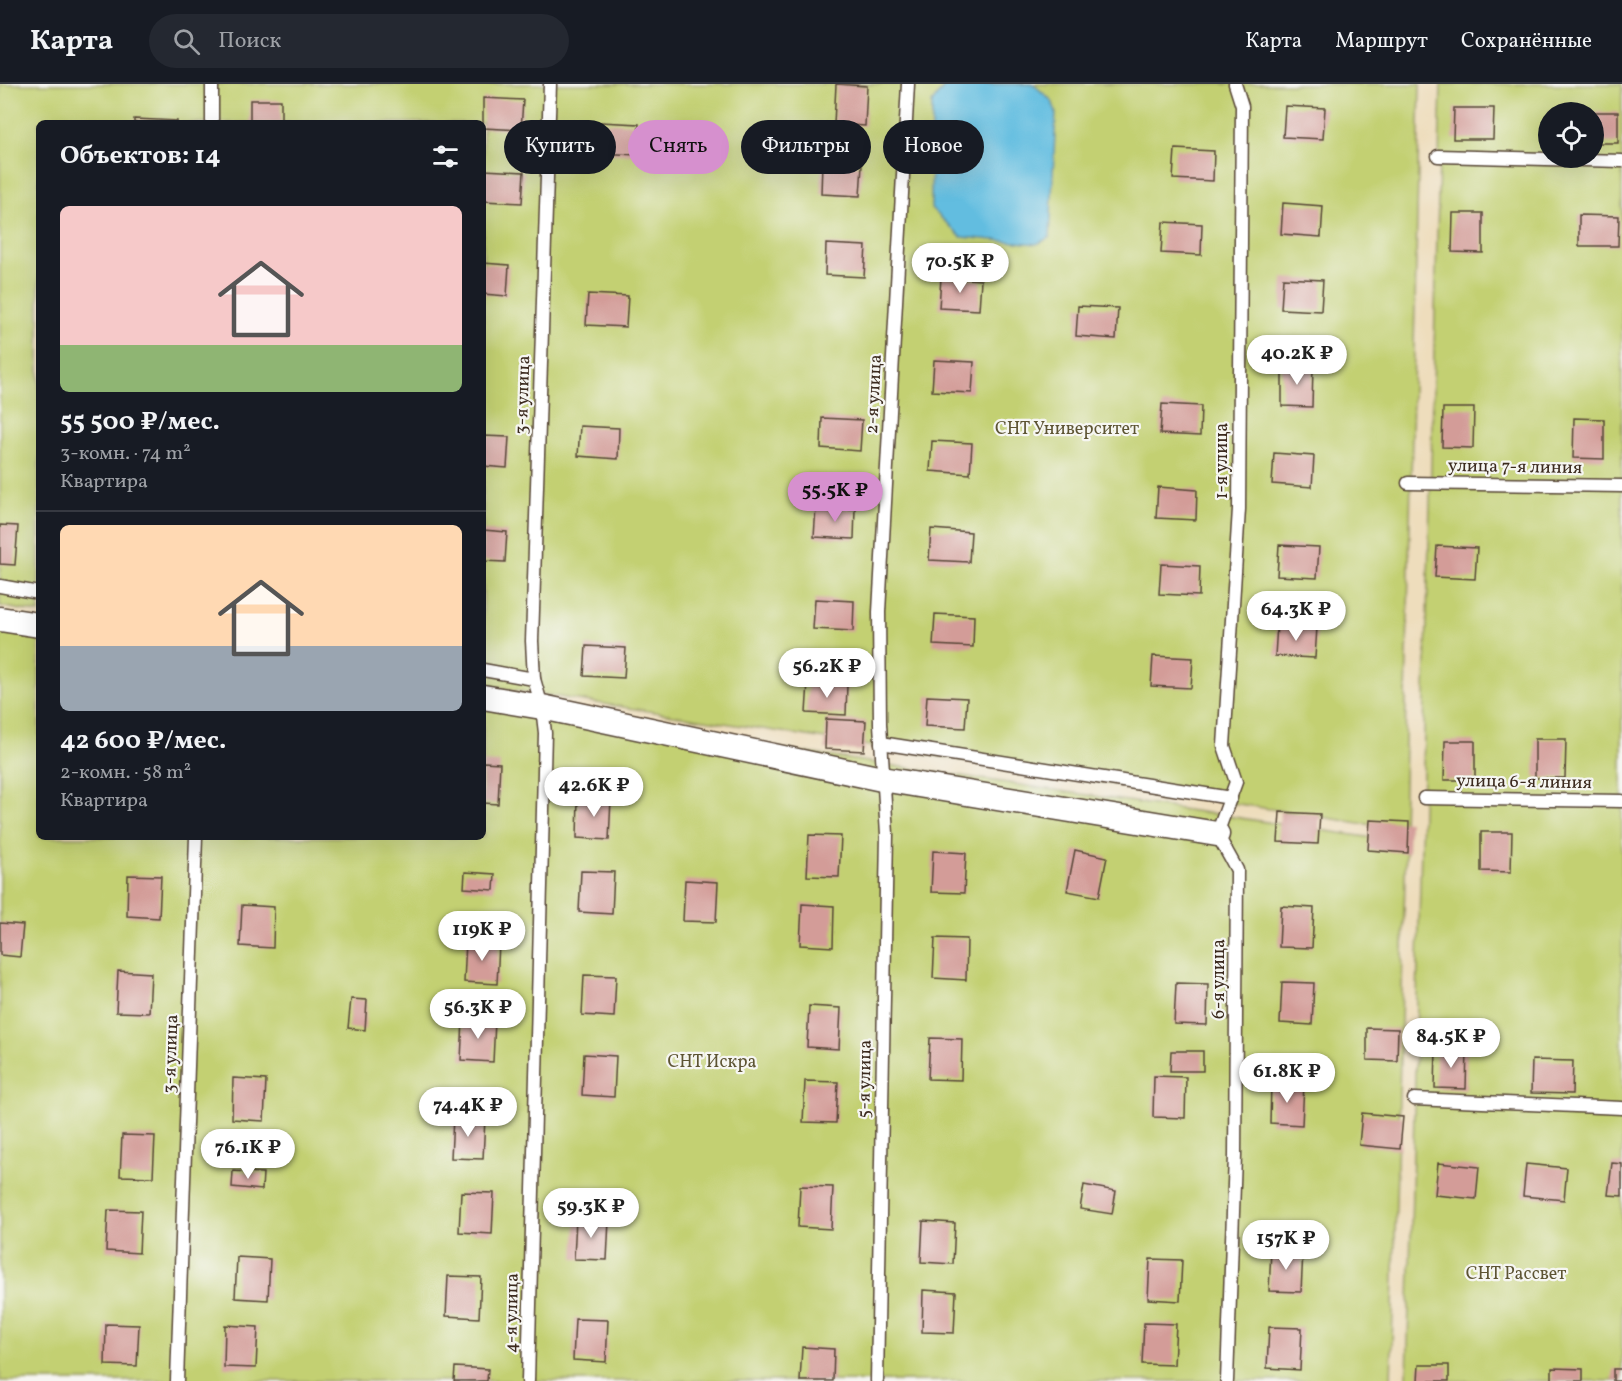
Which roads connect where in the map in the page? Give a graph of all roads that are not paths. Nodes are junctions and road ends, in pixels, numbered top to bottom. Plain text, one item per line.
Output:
1 (212, 84) edge
2 (550, 84) edge
3 (908, 84) edge
4 (1235, 84) edge
5 (212, 120) edge
6 (1438, 156) dead end
7 (1622, 161) edge
8 (1408, 483) dead end
9 (1622, 486) edge
10 (0, 586) edge
11 (36, 592) edge
12 (0, 619) edge
13 (36, 625) edge
14 (486, 671) edge
15 (534, 679) junction
16 (486, 698) edge
17 (542, 707) junction
18 (880, 742) junction
19 (882, 779) junction
20 (1231, 798) junction
21 (1424, 798) dead end
22 (1622, 801) edge
23 (1217, 834) junction
24 (196, 840) edge
25 (1414, 1099) dead end
26 (1622, 1108) edge
27 (177, 1381) edge
28 (528, 1381) edge
29 (877, 1381) edge
30 (1227, 1381) edge

1 - 5 lane
2 - 15 lane, 3-я улица
3 - 18 lane, 2-я улица
4 - 20 lane, 1-я улица
6 - 7 lane
8 - 9 lane, улица 7-я линия
10 - 11 lane
12 - 13 street
14 - 15 lane
15 - 17 lane, 3-я улица
16 - 17 street
17 - 19 street
17 - 28 lane, 4-я улица
18 - 19 lane, 2-я улица
18 - 20 lane
19 - 23 street
19 - 29 lane, 5-я улица
20 - 23 lane, 1-я улица
21 - 22 lane, улица 6-я линия
23 - 30 lane, 6-я улица
24 - 27 lane, 3-я улица
25 - 26 lane

